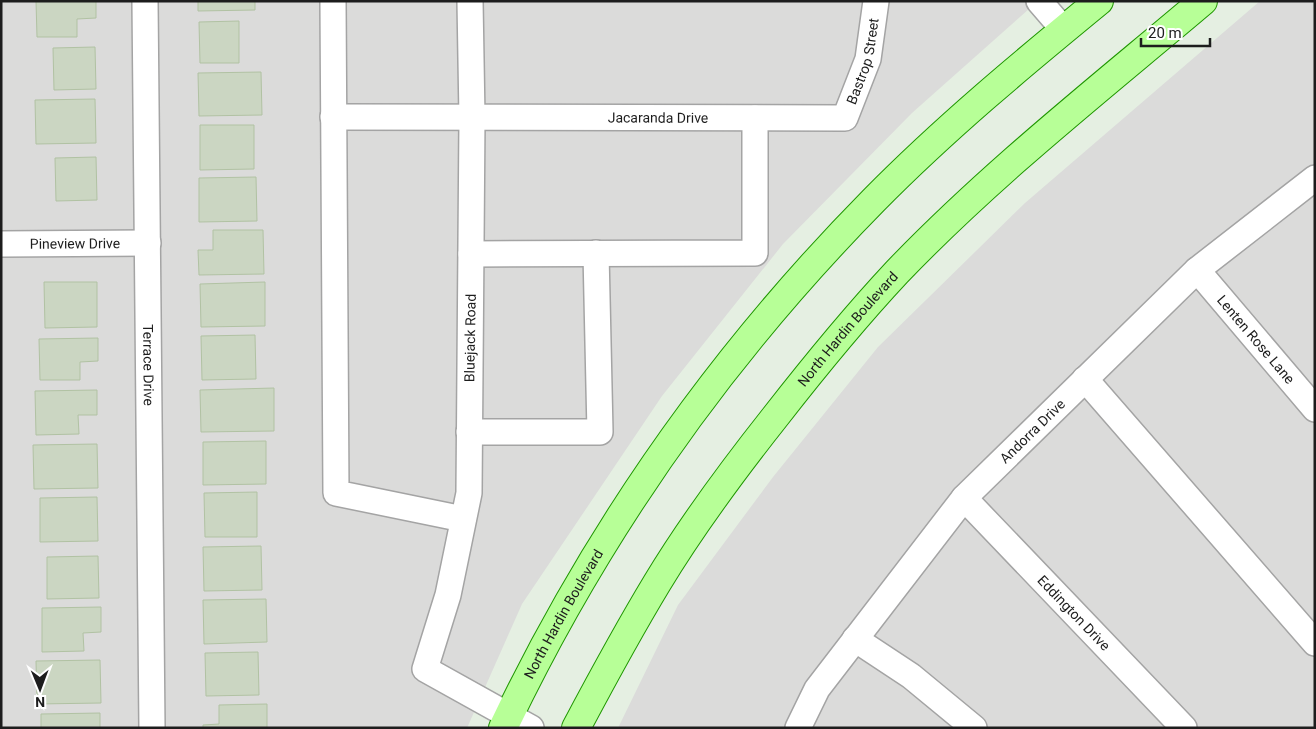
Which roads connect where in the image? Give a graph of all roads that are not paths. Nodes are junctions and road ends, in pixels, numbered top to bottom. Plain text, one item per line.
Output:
1 (145, 1) edge
2 (333, 1) edge
3 (470, 1) edge
4 (876, 1) edge
5 (1039, 1) edge
6 (1099, 1) edge
7 (1203, 1) edge
8 (1064, 30) junction
9 (333, 117) junction
10 (472, 118) junction
11 (755, 118) junction
12 (845, 118) joint
13 (1315, 178) edge
14 (148, 243) junction
15 (1, 244) edge
16 (471, 254) junction
17 (596, 254) junction
18 (1197, 270) junction
19 (1085, 379) junction
20 (1315, 409) edge
21 (469, 432) junction
22 (964, 498) junction
23 (463, 519) junction
24 (855, 639) junction
25 (1315, 643) edge
26 (514, 724) edge
27 (152, 728) edge
28 (576, 728) edge
29 (798, 728) edge
30 (974, 728) edge
31 (1184, 728) edge

1 - 14 street, Terrace Drive
2 - 9 street
3 - 10 street, Bluejack Road
4 - 12 street, Bastrop Street
5 - 8 street
6 - 8 main road, North Hardin Boulevard
7 - 28 main road, North Hardin Boulevard
8 - 26 main road, North Hardin Boulevard
9 - 10 street, Jacaranda Drive
9 - 23 street
10 - 11 street, Jacaranda Drive
10 - 16 street, Bluejack Road
11 - 12 street, Jacaranda Drive
11 - 17 street
13 - 18 street, Andorra Drive
14 - 15 street, Pineview Drive
14 - 27 street, Terrace Drive
16 - 17 street
16 - 21 street, Bluejack Road
17 - 21 street
18 - 19 street, Andorra Drive
18 - 20 street, Lenten Rose Lane
19 - 22 street, Andorra Drive
19 - 25 street
21 - 23 street, Bluejack Road
22 - 24 street, Andorra Drive
22 - 31 street, Eddington Drive
23 - 26 street, Bluejack Road
24 - 29 street, Andorra Drive
24 - 30 street

